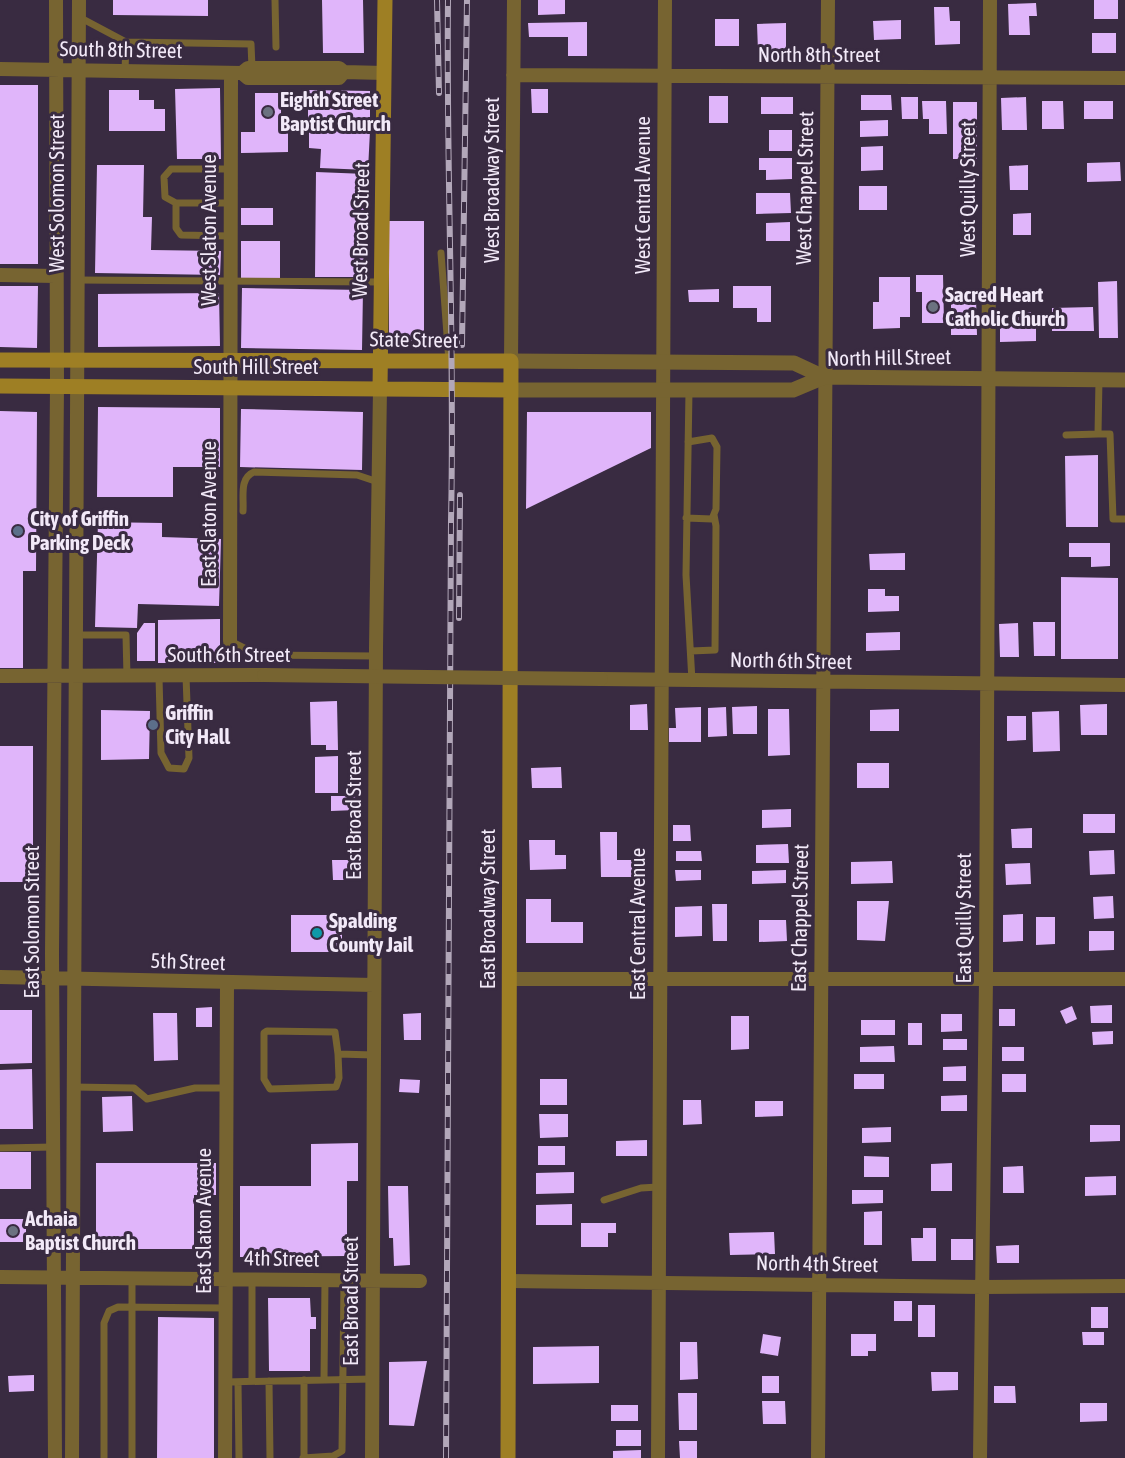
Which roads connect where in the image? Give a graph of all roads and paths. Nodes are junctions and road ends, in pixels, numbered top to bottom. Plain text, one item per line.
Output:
1 (56, 0) edge
2 (79, 0) edge
3 (275, 0) edge
4 (385, 0) edge
5 (514, 0) edge
6 (665, 0) edge
7 (828, 0) edge
8 (990, 0) edge
9 (79, 17) junction
10 (126, 42) junction
11 (276, 48) dead end
12 (0, 69) edge
13 (56, 70) junction
14 (79, 70) junction
15 (125, 71) junction
16 (242, 72) junction
17 (384, 73) junction
18 (513, 75) junction
19 (664, 75) junction
20 (828, 76) junction
21 (990, 78) junction
22 (1125, 78) edge
23 (230, 169) junction
24 (176, 203) junction
25 (230, 203) junction
26 (230, 236) junction
27 (441, 253) dead end
28 (0, 275) edge
29 (55, 276) junction
30 (77, 280) junction
31 (230, 280) junction
32 (382, 282) junction
33 (0, 360) edge
34 (57, 360) junction
35 (79, 361) junction
36 (230, 361) junction
37 (381, 361) junction
38 (511, 361) junction
39 (449, 362) junction
40 (663, 362) junction
41 (824, 377) junction
42 (988, 378) junction
43 (1099, 380) junction
44 (1125, 380) edge
45 (0, 387) edge
46 (57, 387) junction
47 (79, 387) junction
48 (229, 388) junction
49 (380, 389) junction
50 (511, 390) junction
51 (662, 391) junction
52 (689, 391) junction
53 (1098, 434) junction
54 (1066, 435) dead end
55 (688, 442) junction
56 (378, 482) junction
57 (243, 511) dead end
58 (714, 515) junction
59 (686, 518) junction
60 (1125, 519) edge
61 (77, 635) junction
62 (230, 641) joint
63 (691, 651) junction
64 (376, 656) junction
65 (0, 676) edge
66 (127, 676) junction
67 (159, 676) junction
68 (186, 676) junction
69 (54, 677) junction
70 (77, 677) junction
71 (458, 677) joint
72 (661, 680) junction
73 (692, 681) junction
74 (824, 682) junction
75 (986, 683) junction
76 (1125, 685) edge
77 (0, 977) edge
78 (52, 978) junction
79 (74, 978) junction
80 (509, 979) junction
81 (659, 979) junction
82 (986, 979) junction
83 (1125, 979) edge
84 (820, 980) junction
85 (226, 984) junction
86 (374, 985) junction
87 (338, 1054) junction
88 (374, 1055) junction
89 (73, 1087) junction
90 (226, 1088) junction
91 (54, 1147) junction
92 (0, 1148) edge
93 (658, 1187) junction
94 (604, 1200) dead end
95 (53, 1276) junction
96 (72, 1276) junction
97 (0, 1277) edge
98 (132, 1277) junction
99 (225, 1278) junction
100 (252, 1280) junction
101 (325, 1280) junction
102 (344, 1281) junction
103 (372, 1281) junction
104 (420, 1281) dead end
105 (509, 1281) junction
106 (658, 1282) junction
107 (820, 1286) junction
108 (1125, 1286) edge
109 (982, 1287) junction
110 (132, 1307) junction
111 (225, 1308) junction
112 (372, 1379) junction
113 (304, 1380) junction
114 (324, 1380) junction
115 (343, 1380) junction
116 (252, 1381) junction
117 (269, 1381) junction
118 (231, 1382) junction
119 (304, 1457) edge
120 (55, 1458) edge
121 (72, 1458) edge
122 (104, 1458) edge
123 (132, 1458) edge
124 (225, 1458) edge
125 (239, 1458) edge
126 (270, 1458) edge
127 (372, 1458) edge
128 (508, 1458) edge
129 (658, 1458) edge
130 (818, 1458) edge
131 (980, 1458) edge

1 - 13 street, West Solomon Street
2 - 9 street, West Solomon Street
3 - 11 lane
4 - 17 main road, West Broad Street
5 - 18 street, West Broadway Street
6 - 19 street, West Central Avenue
7 - 20 street, West Chappel Street
8 - 21 street, West Quilly Street
9 - 10 lane
9 - 14 street, West Solomon Street
10 - 15 lane
10 - 16 lane
12 - 13 street, South 8th Street
13 - 14 street, South 8th Street
13 - 29 street, West Solomon Street
14 - 15 street, South 8th Street
14 - 30 street, West Solomon Street
15 - 16 street, South 8th Street
16 - 17 street, South 8th Street
16 - 23 street, West Slaton Avenue
17 - 32 main road, West Broad Street
18 - 19 street, North 8th Street
18 - 38 street, West Broadway Street
19 - 20 street, North 8th Street
19 - 40 street, West Central Avenue
20 - 21 street, North 8th Street
20 - 41 street, West Chappel Street
21 - 22 street, North 8th Street
21 - 42 street, West Quilly Street
23 - 24 lane
23 - 25 street, West Slaton Avenue
24 - 25 lane
24 - 26 lane
25 - 26 street, West Slaton Avenue
26 - 31 street, West Slaton Avenue
27 - 39 lane
28 - 29 street
29 - 34 street, West Solomon Street
30 - 31 lane
30 - 35 street, West Solomon Street
31 - 32 lane
31 - 36 street, West Slaton Avenue
32 - 37 main road, West Broad Street
33 - 34 main road, State Street
34 - 35 main road, State Street
34 - 46 street, West Solomon Street
35 - 36 main road, State Street
35 - 47 street, West Solomon Street
36 - 37 main road, State Street
36 - 48 street, West Slaton Avenue
37 - 39 main road, State Street
37 - 49 main road, West Broad Street
38 - 39 main road, State Street
38 - 40 street, State Street
38 - 50 main road, East Broadway Street
40 - 41 street, State Street
40 - 51 street, West Central Avenue
41 - 42 street, North Hill Street
41 - 52 street, North Hill Street
41 - 74 street, East Chappel Street
42 - 43 street, North Hill Street
42 - 75 street, East Quilly Street
43 - 44 street, North Hill Street
43 - 53 lane
45 - 46 main road, South Hill Street
46 - 47 main road, South Hill Street
46 - 69 street, East Solomon Street
47 - 48 main road, South Hill Street
47 - 61 street, East Solomon Street
48 - 49 main road, South Hill Street
48 - 62 street, East Slaton Avenue
49 - 50 main road, South Hill Street
49 - 56 street, East Broad Street
50 - 51 street, North Hill Street
50 - 80 main road, East Broadway Street
51 - 52 street, North Hill Street
51 - 72 street, East Central Avenue
52 - 55 lane
53 - 54 lane
53 - 60 lane
55 - 58 lane
55 - 59 lane
56 - 57 lane
56 - 64 street, East Broad Street
58 - 59 lane
58 - 63 lane
59 - 63 lane
61 - 66 lane
61 - 70 street, East Solomon Street
62 - 64 lane
63 - 73 lane
64 - 86 street, East Broad Street
65 - 69 street, South 6th Street
66 - 67 street, South 6th Street
66 - 70 street, South 6th Street
67 - 68 street, South 6th Street
67 - 68 lane
68 - 71 street, South 6th Street, bridge
69 - 70 street, South 6th Street
69 - 78 street, East Solomon Street
70 - 79 street, East Solomon Street
71 - 72 street, North 6th Street, bridge
72 - 73 street, North 6th Street
72 - 81 street, East Central Avenue
73 - 74 street, North 6th Street
74 - 75 street, North 6th Street
74 - 84 street, East Chappel Street
75 - 76 street, North 6th Street
75 - 82 street, East Quilly Street
77 - 78 street, 5th Street
78 - 79 street, 5th Street
78 - 91 street, East Solomon Street
79 - 85 street, 5th Street
79 - 89 street, East Solomon Street
80 - 81 street
80 - 105 main road, East Broadway Street
81 - 84 street
81 - 93 street, East Central Avenue
82 - 83 street
82 - 84 street
82 - 109 street, East Quilly Street
84 - 107 street, East Chappel Street
85 - 86 street, 5th Street
85 - 90 street, East Slaton Avenue
86 - 88 street, East Broad Street
87 - 87 lane
87 - 88 lane
88 - 103 street, East Broad Street
89 - 90 lane
89 - 96 street, East Solomon Street
90 - 99 street, East Slaton Avenue
91 - 92 lane
91 - 95 street, East Solomon Street
93 - 94 lane
93 - 106 street, East Central Avenue
95 - 96 street, 4th Street
95 - 97 street, 4th Street
95 - 120 street, East Solomon Street
96 - 98 street, 4th Street
96 - 121 street, East Solomon Street
98 - 99 street, 4th Street
98 - 110 lane
99 - 100 street, 4th Street
99 - 111 street, East Slaton Avenue
100 - 101 street, 4th Street
100 - 116 lane
101 - 102 street, 4th Street
101 - 114 lane
102 - 103 street, 4th Street
102 - 115 lane
103 - 104 street, 4th Street
103 - 112 street, East Broad Street
105 - 106 street, North 4th Street
105 - 128 main road, East Broadway Street
106 - 107 street, North 4th Street
106 - 129 street, East Central Avenue
107 - 109 street, North 4th Street
107 - 130 street, East Chappel Street
108 - 109 street, North 4th Street
109 - 131 street, East Quilly Street
110 - 111 lane
110 - 122 lane
110 - 123 lane
111 - 118 street, East Slaton Avenue
112 - 115 lane
112 - 127 street, East Broad Street
113 - 114 lane
113 - 117 lane
113 - 119 lane
114 - 115 lane
115 - 119 lane
116 - 117 lane
116 - 118 lane
117 - 126 lane
118 - 124 street, East Slaton Avenue
118 - 125 lane

